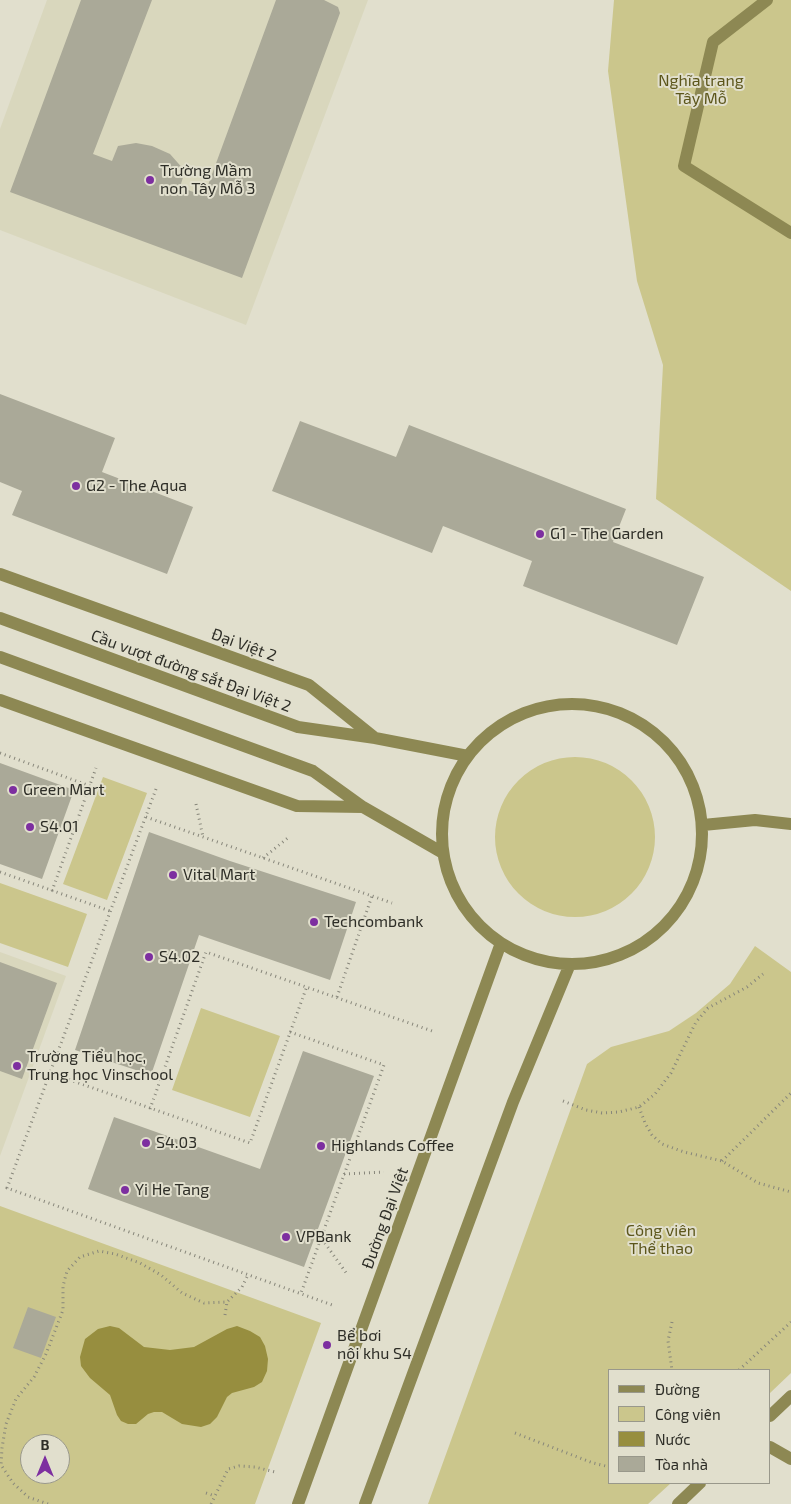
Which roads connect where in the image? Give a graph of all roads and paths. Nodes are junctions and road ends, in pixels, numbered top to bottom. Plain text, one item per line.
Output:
1 (767, 0) edge
2 (791, 233) edge
3 (0, 574) edge
4 (0, 618) edge
5 (0, 657) edge
6 (0, 700) edge
7 (375, 738) junction
8 (0, 753) edge
9 (468, 756) junction
10 (96, 768) dead end
11 (90, 786) junction
12 (156, 789) dead end
13 (196, 804) dead end
14 (363, 807) junction
15 (146, 817) junction
16 (791, 824) edge
17 (703, 825) junction
18 (203, 837) junction
19 (289, 837) dead end
20 (443, 853) junction
21 (263, 858) junction
22 (0, 872) edge
23 (52, 890) junction
24 (372, 896) junction
25 (392, 903) dead end
26 (110, 911) junction
27 (502, 943) junction
28 (570, 964) junction
29 (762, 974) dead end
30 (307, 986) junction
31 (337, 996) junction
32 (290, 1032) junction
33 (435, 1032) dead end
34 (50, 1073) junction
35 (791, 1093) edge
36 (563, 1101) dead end
37 (639, 1107) junction
38 (150, 1109) junction
39 (722, 1161) junction
40 (384, 1172) dead end
41 (344, 1174) junction
42 (791, 1192) edge
43 (321, 1239) junction
44 (248, 1274) junction
45 (347, 1274) dead end
46 (301, 1294) junction
47 (227, 1302) junction
48 (335, 1306) dead end
49 (225, 1315) dead end
50 (672, 1322) dead end
51 (791, 1322) edge
52 (672, 1369) edge
53 (740, 1369) edge
54 (791, 1396) edge
55 (771, 1415) edge
56 (515, 1433) dead end
57 (771, 1448) edge
58 (791, 1459) edge
59 (608, 1467) edge
60 (275, 1472) dead end
61 (699, 1484) edge
62 (206, 1493) dead end
63 (215, 1496) junction
64 (48, 1504) edge
65 (211, 1504) edge
66 (298, 1504) edge
67 (365, 1504) edge
68 (678, 1504) edge

1 - 2 street
3 - 7 street, Đại Việt 2
4 - 7 street, Cầu vượt đường sắt Đại Việt 2
5 - 14 street
6 - 14 street
7 - 9 street, Đại Việt 2
8 - 11 path
9 - 17 street
9 - 20 street
10 - 11 path
11 - 23 path
12 - 15 path
13 - 18 path
14 - 20 street
15 - 18 path
15 - 26 path
16 - 17 street
17 - 28 street
18 - 21 path
19 - 21 path
20 - 27 street
21 - 24 path
22 - 23 path
23 - 26 path
24 - 25 path
24 - 31 path
26 - 34 path
27 - 28 street
27 - 66 street, Đường Đại Việt
28 - 67 street
29 - 37 path
30 - 31 path
30 - 32 path
30 - 38 path
31 - 33 path
32 - 38 path
32 - 41 path
34 - 38 path
34 - 44 path
35 - 39 path
36 - 37 path
37 - 39 path
39 - 42 path
40 - 41 path
41 - 43 path
43 - 45 path
43 - 46 path
44 - 46 path
44 - 47 path
46 - 48 path
47 - 49 path
47 - 64 path
50 - 52 path
51 - 53 path
54 - 55 street
56 - 59 path
57 - 58 street
60 - 63 path
61 - 68 street
62 - 63 path
63 - 65 path

